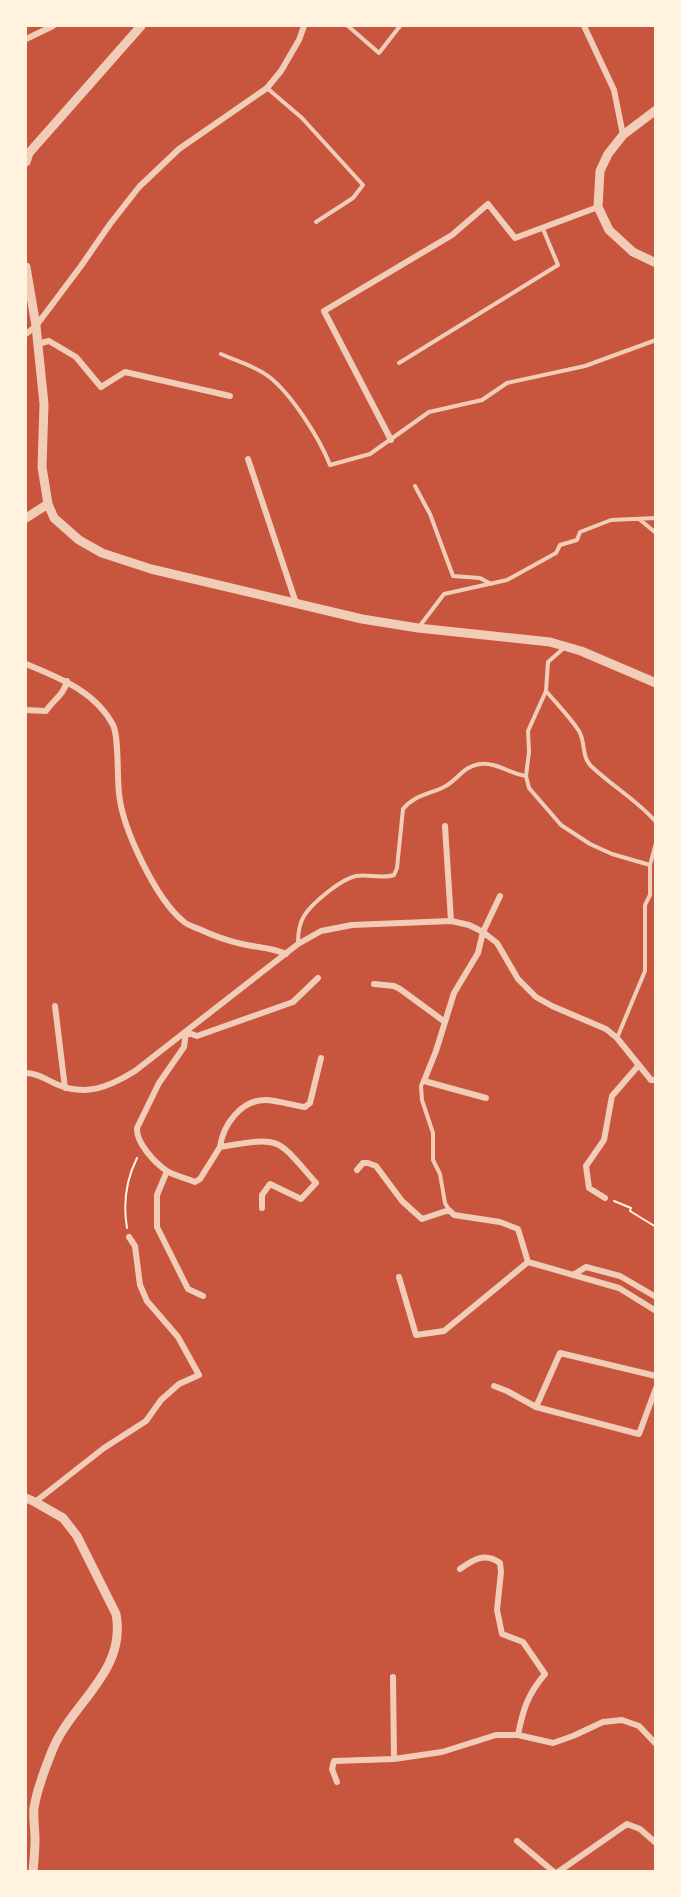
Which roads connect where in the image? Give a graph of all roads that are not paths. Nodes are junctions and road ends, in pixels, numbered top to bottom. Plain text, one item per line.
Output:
1 (53, 26) edge
2 (141, 26) edge
3 (304, 26) edge
4 (348, 26) edge
5 (400, 26) edge
6 (584, 26) edge
7 (26, 39) edge
8 (267, 88) junction
9 (656, 110) edge
10 (623, 135) junction
11 (26, 162) edge
12 (598, 207) junction
13 (316, 222) dead end
14 (543, 229) junction
15 (656, 263) edge
16 (26, 267) edge
17 (36, 326) junction
18 (26, 334) edge
19 (656, 340) edge
20 (37, 344) junction
21 (221, 354) dead end
22 (399, 363) dead end
23 (230, 396) dead end
24 (391, 440) junction
25 (248, 459) dead end
26 (415, 486) dead end
27 (48, 504) junction
28 (26, 518) edge
29 (656, 518) edge
30 (639, 519) junction
31 (656, 533) edge
32 (491, 584) junction
33 (296, 603) junction
34 (418, 628) junction
35 (566, 646) junction
36 (26, 664) edge
37 (67, 681) junction
38 (656, 683) edge
39 (546, 691) junction
40 (26, 710) edge
41 (526, 776) junction
42 (656, 822) edge
43 (445, 826) dead end
44 (656, 843) edge
45 (650, 865) junction
46 (500, 896) dead end
47 (451, 921) junction
48 (483, 932) junction
49 (298, 944) junction
50 (286, 954) junction
51 (318, 978) dead end
52 (374, 984) dead end
53 (56, 1006) dead end
54 (445, 1022) junction
55 (186, 1032) junction
56 (617, 1038) junction
57 (321, 1058) dead end
58 (638, 1066) junction
59 (26, 1073) edge
60 (656, 1080) edge
61 (424, 1081) junction
62 (65, 1088) junction
63 (486, 1098) dead end
64 (220, 1147) junction
65 (357, 1170) dead end
66 (167, 1171) junction
67 (605, 1198) road end
68 (262, 1208) dead end
69 (448, 1210) junction
70 (129, 1237) road end
71 (528, 1262) junction
72 (573, 1275) junction
73 (399, 1277) dead end
74 (203, 1296) dead end
75 (656, 1297) edge
76 (656, 1311) edge
77 (656, 1376) edge
78 (494, 1386) dead end
79 (656, 1388) edge
80 (536, 1407) junction
81 (30, 1500) edge
82 (460, 1569) dead end
83 (393, 1677) dead end
84 (518, 1735) junction
85 (656, 1744) edge
86 (394, 1759) junction
87 (337, 1782) dead end
88 (517, 1841) dead end
89 (656, 1843) edge
90 (33, 1872) edge
91 (556, 1872) edge

1 - 7 street
2 - 11 street
3 - 8 street
4 - 5 lane
6 - 10 street
8 - 13 lane
8 - 17 street
9 - 10 street
10 - 12 street
12 - 14 street
12 - 15 street
14 - 22 lane
14 - 24 street
16 - 17 street
17 - 18 street
17 - 20 street
19 - 24 lane
20 - 23 street
20 - 27 street
21 - 24 lane
25 - 33 street
26 - 32 lane
27 - 28 street
27 - 33 street
29 - 30 lane
30 - 31 lane
30 - 32 lane
32 - 34 lane
33 - 34 street
34 - 35 street
35 - 38 street
35 - 39 lane
36 - 37 street
37 - 40 street
37 - 50 street
39 - 41 lane
39 - 42 lane
41 - 45 lane
41 - 49 lane
43 - 47 street
44 - 45 lane
45 - 56 lane
46 - 48 street
47 - 48 street
47 - 49 street
48 - 54 street
48 - 56 street
49 - 50 street
50 - 55 street
51 - 55 street
52 - 54 street
53 - 62 street
54 - 61 street
55 - 62 street
55 - 66 street
56 - 58 street
57 - 64 street
58 - 60 street
58 - 67 street
59 - 62 street
61 - 63 street
61 - 69 lane
64 - 66 street
64 - 68 street
65 - 69 street
66 - 74 street
69 - 71 street
70 - 81 street
71 - 72 street
71 - 73 street
72 - 75 street
72 - 76 street
77 - 80 street
78 - 80 street
79 - 80 street
81 - 90 street
82 - 84 street
83 - 86 street
84 - 85 street
84 - 86 street
86 - 87 street
88 - 91 street
89 - 91 street

